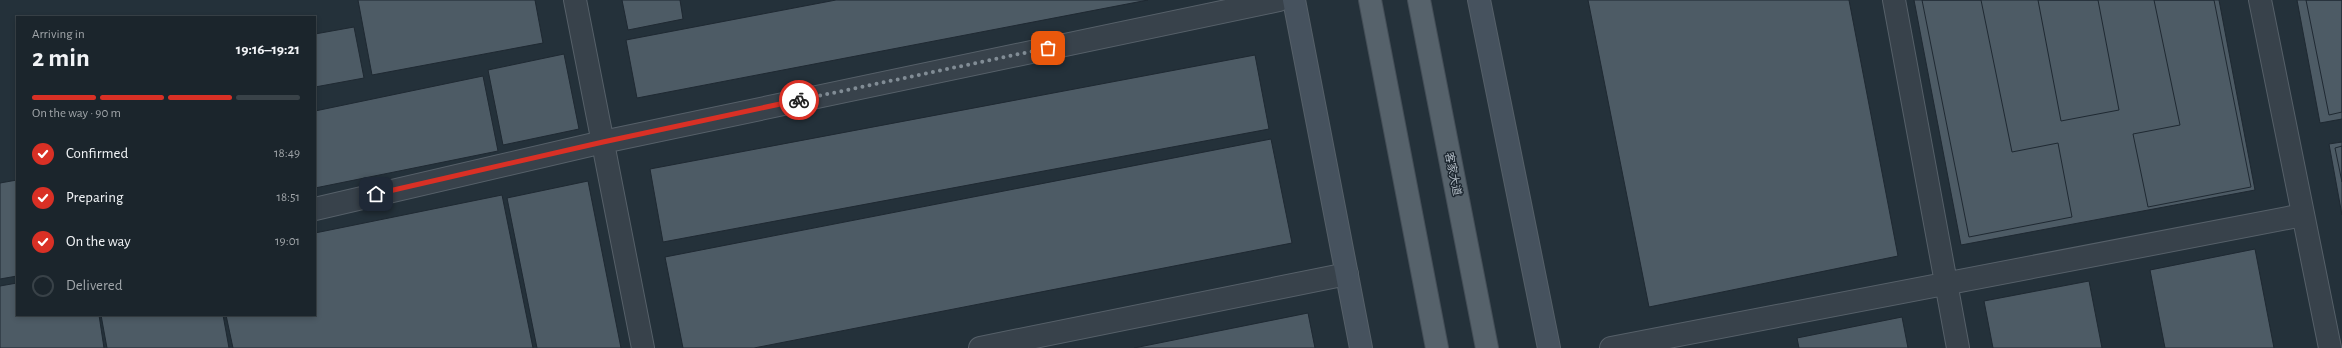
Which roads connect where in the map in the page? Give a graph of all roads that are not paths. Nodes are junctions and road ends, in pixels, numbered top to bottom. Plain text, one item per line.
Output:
1 (575, 0) edge
2 (1279, 0) edge
3 (1294, 0) edge
4 (1370, 0) edge
5 (1419, 0) edge
6 (1479, 0) edge
7 (1894, 0) edge
8 (2260, 0) edge
9 (603, 142) junction
10 (316, 208) edge
11 (2303, 215) junction
12 (1347, 274) junction
13 (1946, 284) junction
14 (643, 348) edge
15 (980, 348) edge
16 (1361, 348) edge
17 (1437, 348) edge
18 (1487, 348) edge
19 (1549, 348) edge
20 (1611, 348) edge
21 (1958, 348) edge
22 (2330, 348) edge

1 - 9 street
2 - 9 street
3 - 12 street
4 - 17 main road
5 - 18 main road, 客家大道
6 - 19 street
7 - 13 street
8 - 11 street
9 - 10 street
9 - 14 street
11 - 13 street
11 - 22 street
12 - 15 street
12 - 16 street
13 - 20 street
13 - 21 street

